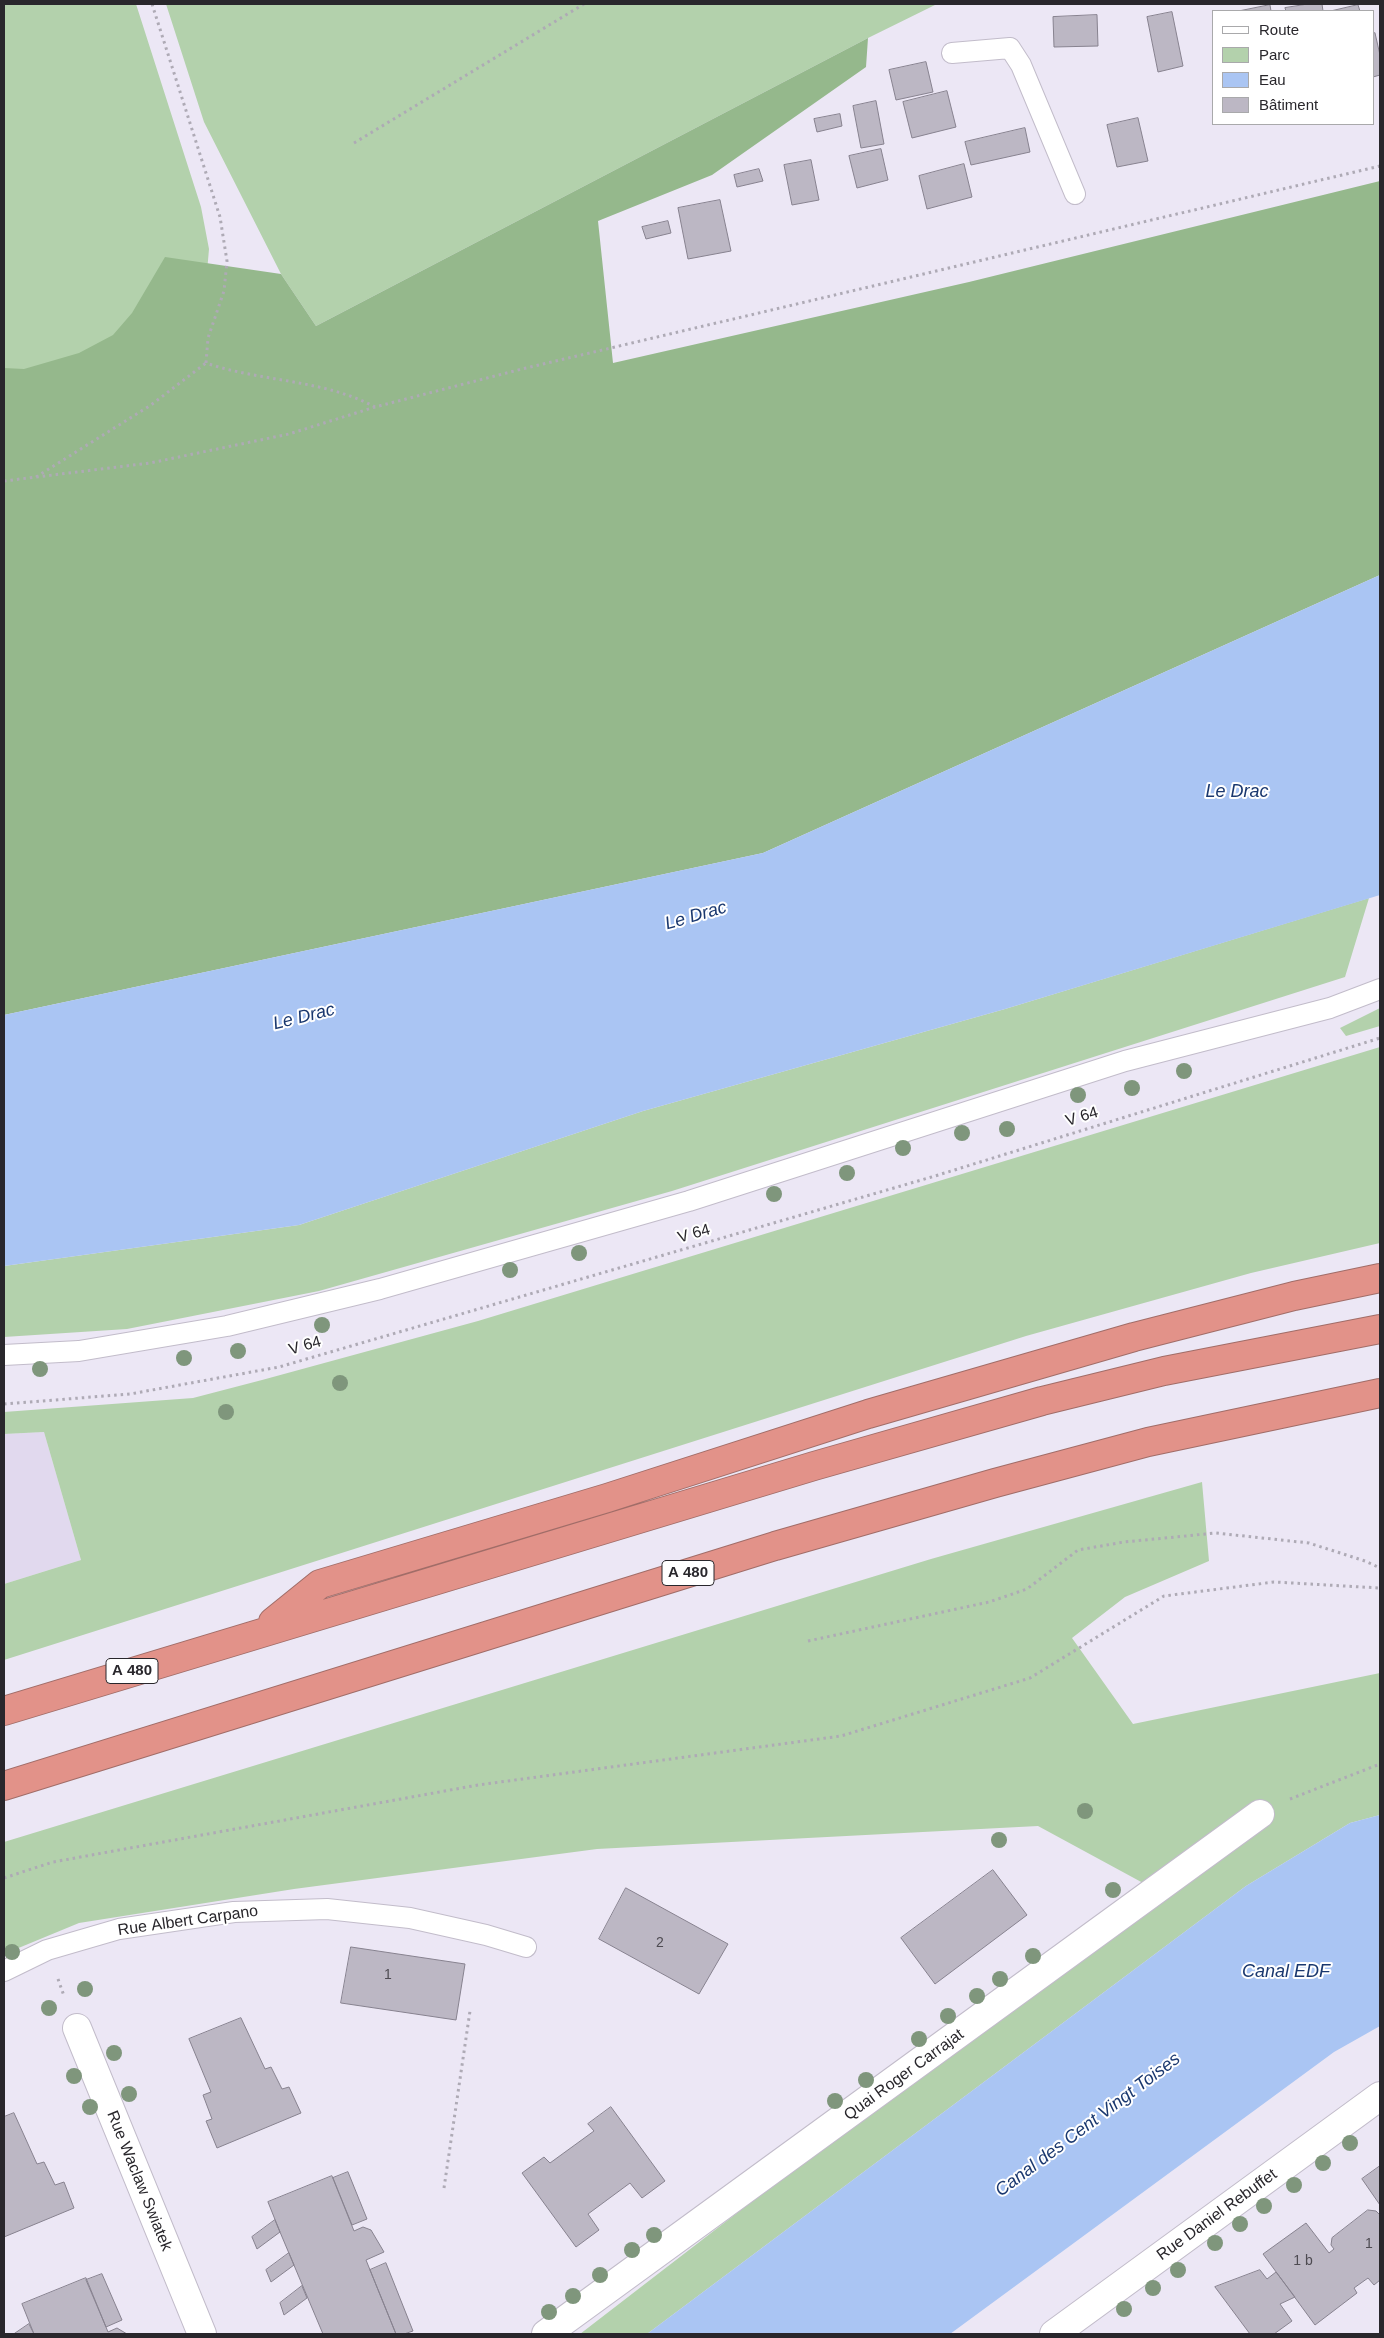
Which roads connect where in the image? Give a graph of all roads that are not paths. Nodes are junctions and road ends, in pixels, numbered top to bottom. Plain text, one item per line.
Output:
1 (952, 53) dead end
2 (1075, 194) dead end
3 (1380, 989) edge
4 (1380, 1278) edge
5 (1380, 1329) edge
6 (4, 1355) edge
7 (1380, 1393) edge
8 (260, 1632) junction
9 (4, 1711) edge
10 (4, 1786) edge
11 (1260, 1814) road end
12 (526, 1947) dead end
13 (4, 1971) edge
14 (77, 2028) road end
15 (1380, 2096) edge
16 (202, 2334) edge
17 (546, 2334) edge
18 (1054, 2334) edge

1 - 2 lane
3 - 6 lane
4 - 8 highway
5 - 8 highway, A 480
7 - 10 highway, A 480
8 - 9 highway, A 480
11 - 17 street, Quai Roger Carrajat
12 - 13 lane, Rue Albert Carpano
14 - 16 street, Rue Waclaw Swiatek
15 - 18 street, Rue Daniel Rebuffet

